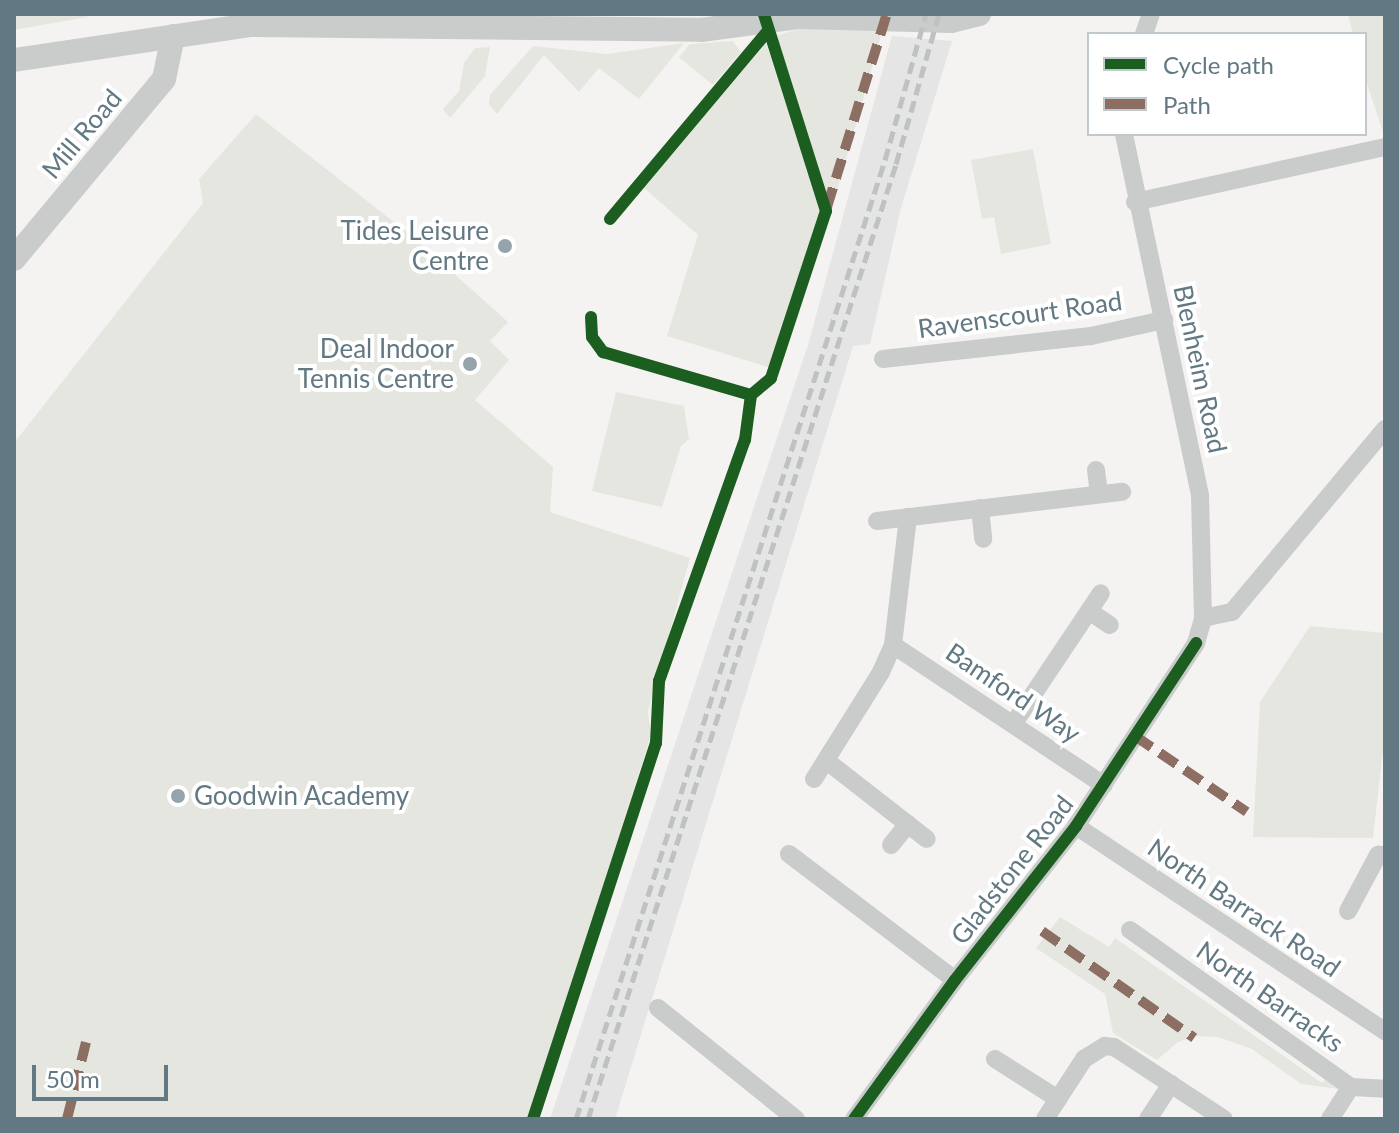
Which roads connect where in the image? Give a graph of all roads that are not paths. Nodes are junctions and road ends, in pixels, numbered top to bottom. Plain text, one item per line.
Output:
1 (979, 14) edge
2 (253, 20) edge
3 (173, 36) junction
4 (14, 60) edge
5 (1124, 136) edge
6 (1385, 147) edge
7 (1135, 202) junction
8 (14, 259) edge
9 (1164, 320) junction
10 (883, 359) dead end
11 (1385, 429) edge
12 (1096, 470) dead end
13 (1122, 492) dead end
14 (1099, 494) junction
15 (980, 508) junction
16 (908, 517) junction
17 (877, 521) dead end
18 (983, 539) dead end
19 (1101, 593) dead end
20 (1089, 611) junction
21 (1203, 618) junction
22 (1110, 625) dead end
23 (893, 645) junction
24 (1014, 723) junction
25 (828, 762) junction
26 (814, 779) dead end
27 (1104, 785) junction
28 (908, 824) junction
29 (1076, 826) junction
30 (927, 839) dead end
31 (891, 845) dead end
32 (789, 854) dead end
33 (1385, 855) edge
34 (1348, 911) dead end
35 (1130, 930) dead end
36 (955, 980) junction
37 (658, 1008) dead end
38 (1385, 1031) edge
39 (995, 1059) dead end
40 (1171, 1084) junction
41 (1351, 1087) junction
42 (1385, 1089) edge
43 (1058, 1099) junction
44 (796, 1119) edge
45 (854, 1119) edge
46 (1045, 1119) edge
47 (1148, 1119) edge
48 (1224, 1119) edge
49 (1330, 1119) edge

1 - 2 street
2 - 3 street
3 - 4 street
3 - 8 street, Mill Road
5 - 7 street, Blenheim Road
6 - 7 street
7 - 9 street, Blenheim Road
9 - 10 street, Ravenscourt Road
9 - 21 street, Blenheim Road
11 - 21 street
12 - 14 street
13 - 14 street
14 - 15 street
15 - 16 street
15 - 18 street
16 - 17 street
16 - 23 street
19 - 20 street
20 - 22 street
20 - 24 street
21 - 27 street, Gladstone Road
23 - 24 street, Bamford Way
23 - 25 street
24 - 27 street, Bamford Way
25 - 26 street
25 - 28 street
27 - 29 street, Gladstone Road
28 - 30 street
28 - 31 street
29 - 36 street, Gladstone Road
29 - 38 street, North Barrack Road
32 - 36 street, Gladstone Road
33 - 34 street
35 - 41 street, North Barracks
36 - 45 street, Gladstone Road
37 - 44 street
39 - 43 street
40 - 43 street
40 - 47 street
40 - 48 street
41 - 42 street, North Barracks
41 - 49 street
43 - 46 street

